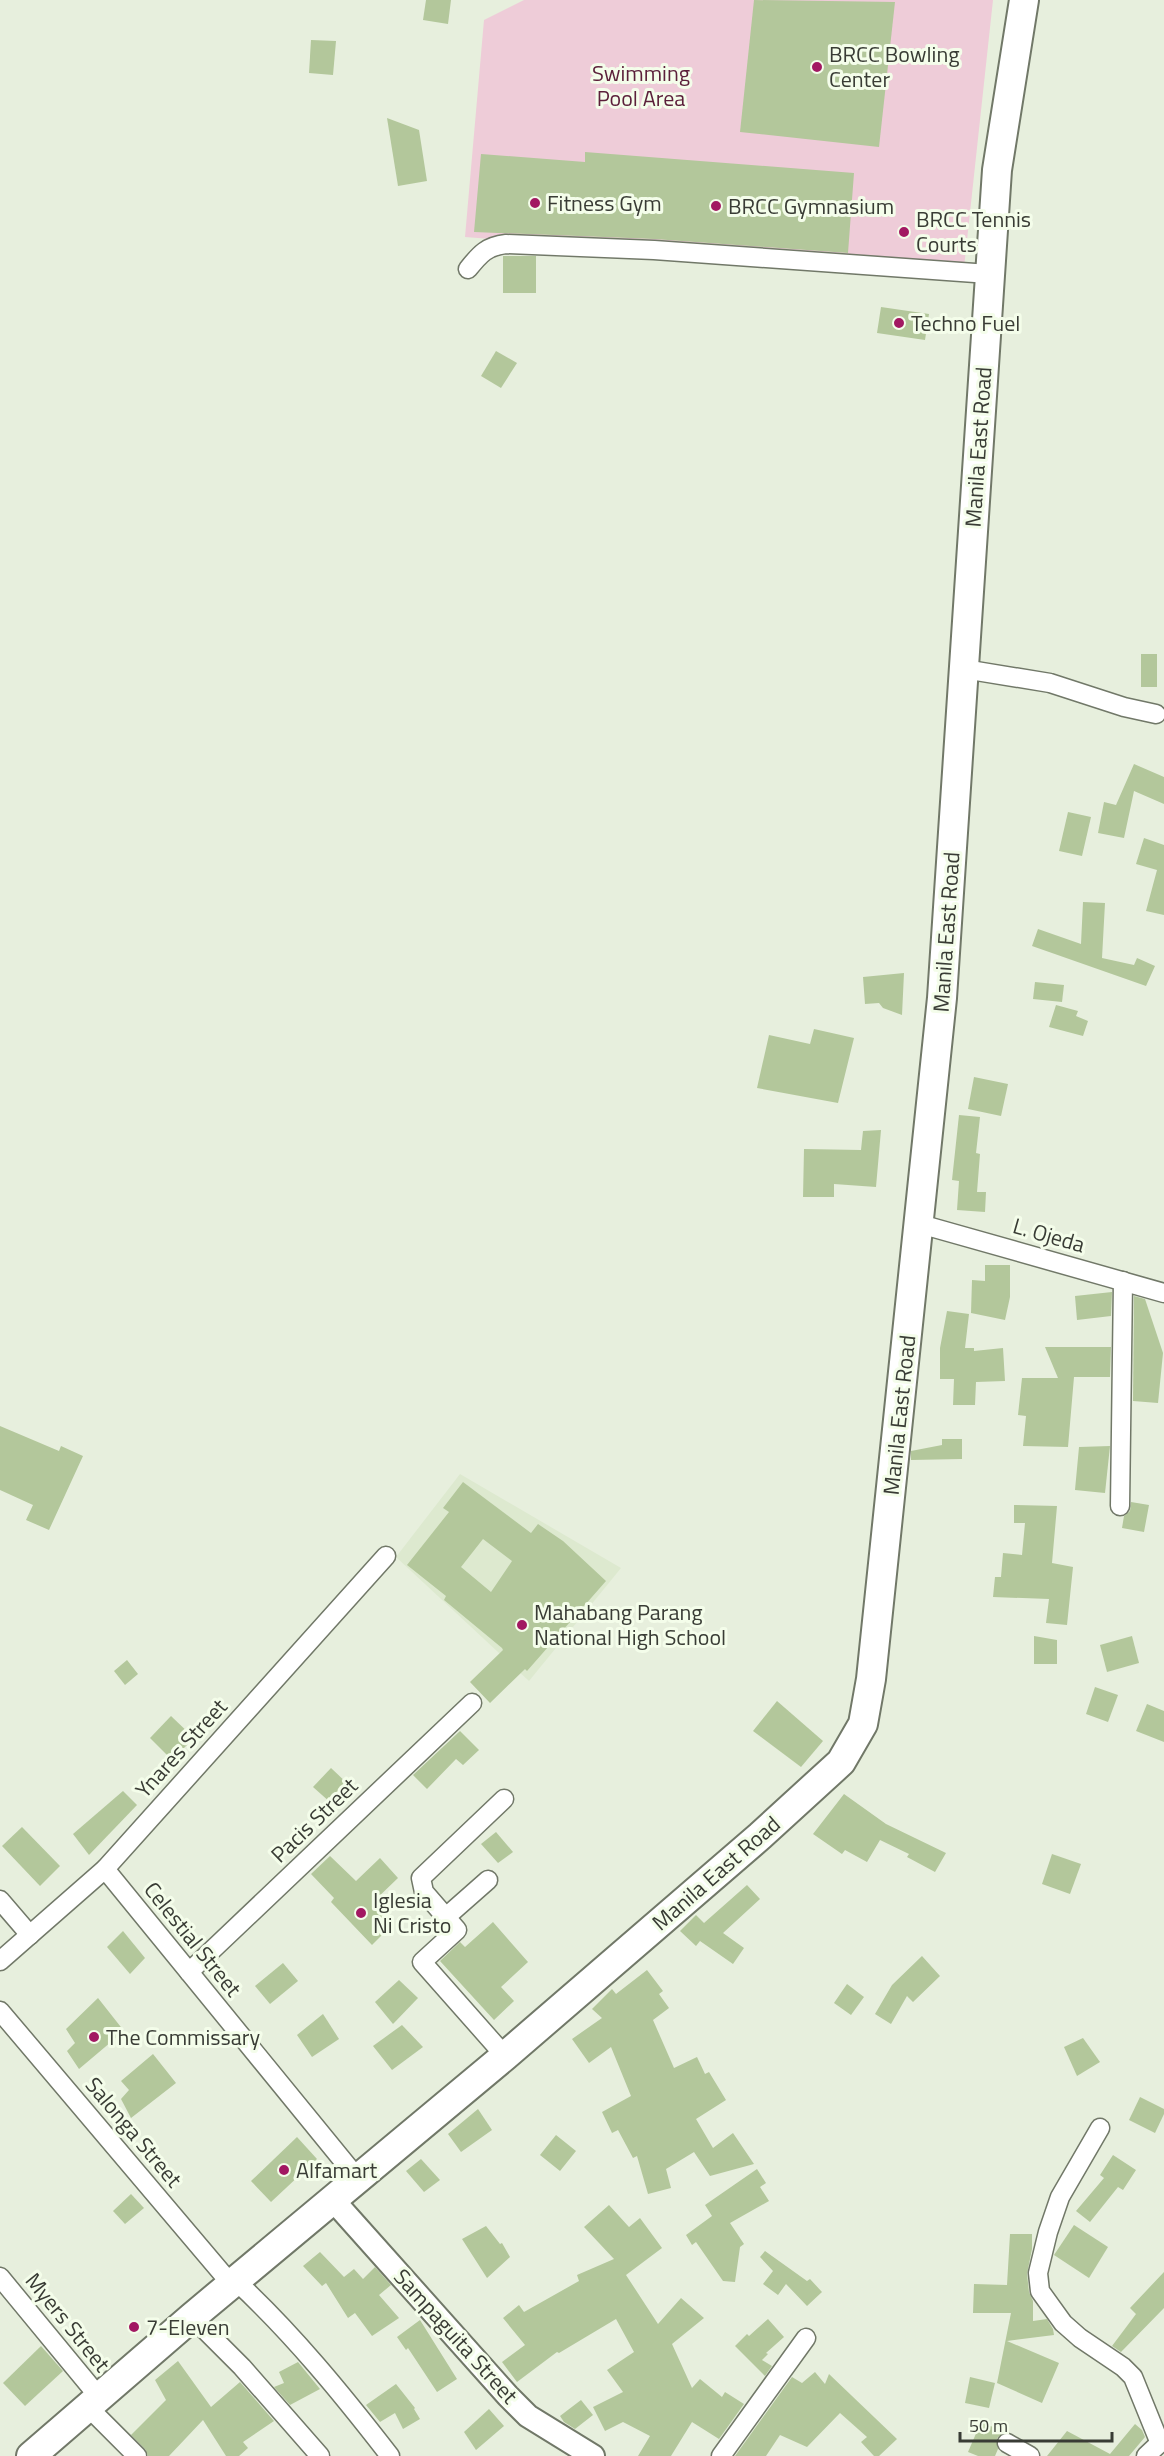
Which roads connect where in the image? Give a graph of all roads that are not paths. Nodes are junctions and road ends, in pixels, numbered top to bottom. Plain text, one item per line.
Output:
1 (1024, 0) edge
2 (468, 269) dead end
3 (989, 274) junction
4 (964, 669) junction
5 (1156, 714) dead end
6 (920, 1224) junction
7 (1124, 1281) junction
8 (1164, 1293) edge
9 (1120, 1506) dead end
10 (386, 1556) dead end
11 (472, 1703) dead end
12 (504, 1799) dead end
13 (105, 1869) junction
14 (488, 1880) dead end
15 (0, 1900) edge
16 (451, 1924) junction
17 (30, 1935) junction
18 (0, 1961) edge
19 (189, 1972) junction
20 (0, 2011) edge
21 (505, 2056) junction
22 (1100, 2128) dead end
23 (358, 2179) junction
24 (333, 2200) junction
25 (0, 2277) edge
26 (234, 2283) junction
27 (192, 2317) junction
28 (806, 2338) dead end
29 (93, 2402) junction
30 (1162, 2440) edge
31 (1007, 2443) dead end
32 (31, 2456) edge
33 (137, 2456) edge
34 (320, 2456) edge
35 (390, 2456) edge
36 (593, 2456) edge
37 (721, 2456) edge
38 (1030, 2456) edge
39 (1146, 2456) edge

1 - 3 main road, Manila East Road
2 - 3 street
3 - 4 main road, Manila East Road
4 - 5 street
4 - 6 main road, Manila East Road
6 - 7 street, L. Ojeda
6 - 21 main road, Manila East Road
7 - 8 street, L. Ojeda
7 - 9 street
10 - 13 street, Ynares Street
11 - 19 street, Pacis Street
12 - 16 street
13 - 17 street, Ynares Street
13 - 19 street, Celestial Street
14 - 16 street
15 - 17 street
16 - 21 street
17 - 18 street, Ynares Street
19 - 23 street, Celestial Street
20 - 26 street, Salonga Street
21 - 23 main road, Manila East Road
22 - 30 street
23 - 24 main road, Manila East Road
24 - 26 main road, Manila East Road
24 - 36 street, Sampaguita Street
25 - 29 street, Myers Street
26 - 27 main road, Manila East Road
26 - 35 street, Salonga Street
27 - 29 main road, Manila East Road
27 - 34 street
28 - 37 street
29 - 32 main road, Manila East Road
29 - 33 street, Myers Street
30 - 39 street
31 - 38 street

